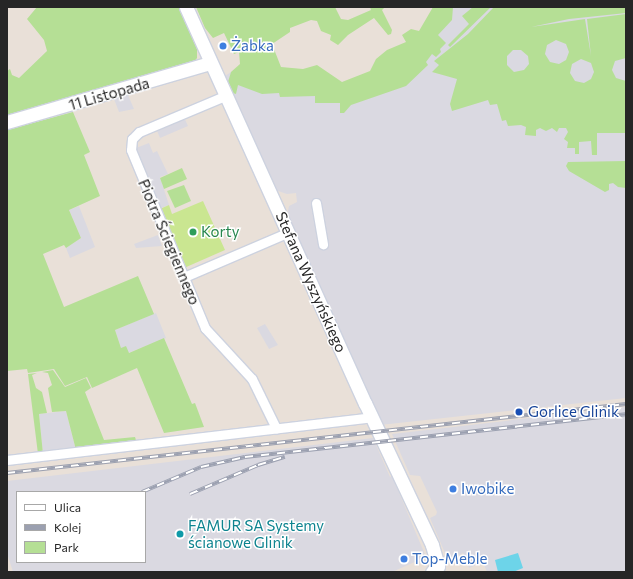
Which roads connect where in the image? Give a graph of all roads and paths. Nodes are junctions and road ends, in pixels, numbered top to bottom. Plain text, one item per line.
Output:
1 (186, 7) edge
2 (210, 63) junction
3 (227, 95) junction
4 (7, 122) edge
5 (316, 203) dead end
6 (289, 232) junction
7 (323, 244) dead end
8 (184, 277) junction
9 (371, 417) junction
10 (276, 428) junction
11 (7, 460) edge
12 (432, 572) edge

1 - 2 street, Stefana Wyszyńskiego
2 - 3 street, Stefana Wyszyńskiego
2 - 4 street, 11 Listopada
3 - 6 street, Stefana Wyszyńskiego
3 - 8 street, Piotra Ściegiennego
5 - 7 street
6 - 8 street
6 - 9 street, Stefana Wyszyńskiego
8 - 10 street, Piotra Ściegiennego
9 - 10 street
9 - 12 street, Stefana Wyszyńskiego
10 - 11 street

